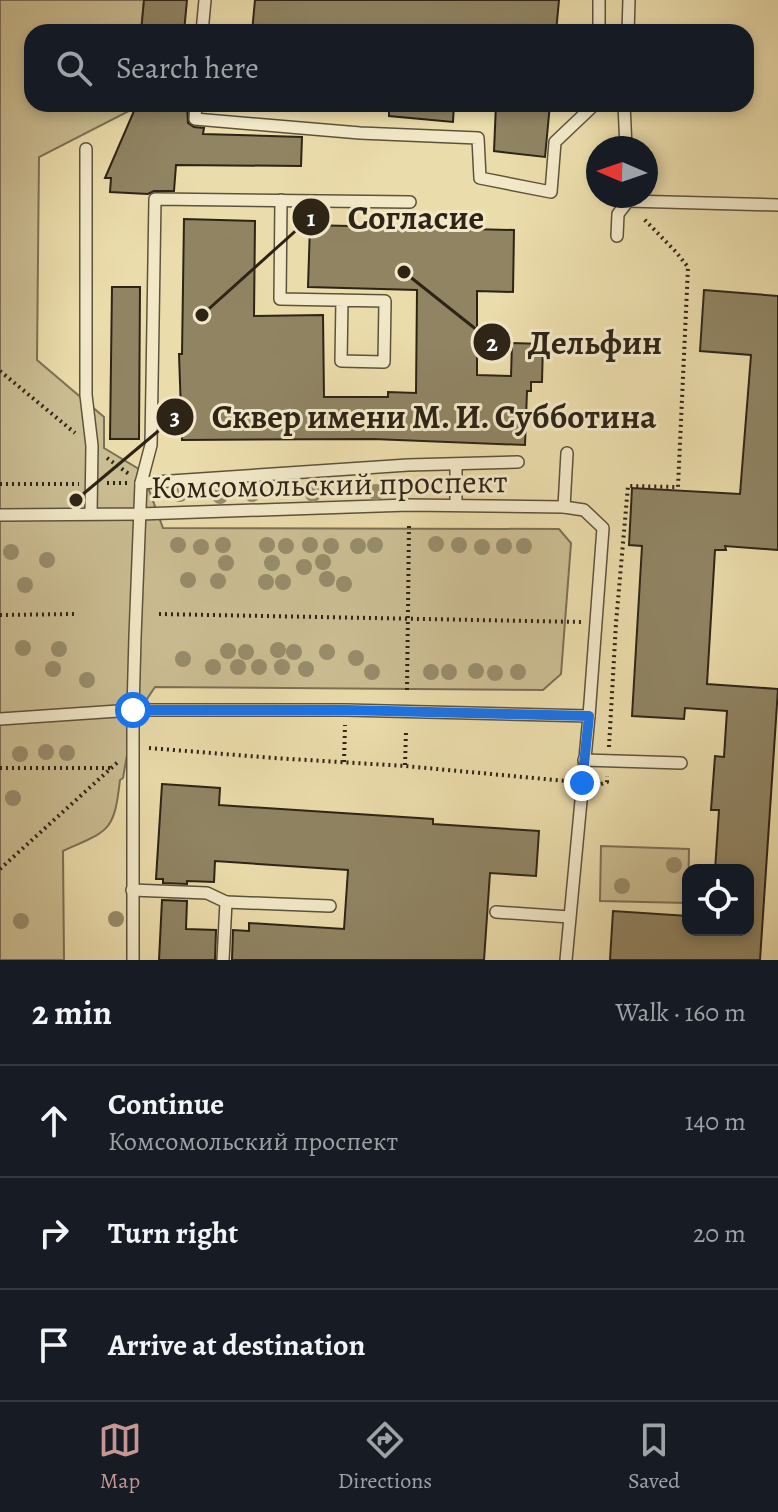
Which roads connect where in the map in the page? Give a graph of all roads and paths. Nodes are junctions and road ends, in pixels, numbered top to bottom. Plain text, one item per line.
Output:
1 (205, 0) edge
2 (599, 0) edge
3 (629, 0) edge
4 (203, 24) edge
5 (599, 24) edge
6 (628, 24) edge
7 (195, 112) edge
8 (587, 112) edge
9 (624, 112) edge
10 (625, 136) edge
11 (86, 149) dead end
12 (281, 200) junction
13 (658, 200) edge
14 (410, 202) dead end
15 (778, 205) edge
16 (622, 208) edge
17 (636, 208) edge
18 (617, 236) dead end
19 (342, 300) junction
20 (0, 371) edge
21 (92, 446) junction
22 (567, 453) dead end
23 (518, 462) dead end
24 (456, 464) junction
25 (141, 483) junction
26 (0, 484) edge
27 (92, 484) junction
28 (456, 505) junction
29 (564, 507) junction
30 (91, 513) junction
31 (140, 514) junction
32 (0, 515) edge
33 (409, 526) dead end
34 (74, 614) dead end
35 (159, 614) dead end
36 (0, 615) edge
37 (408, 619) junction
38 (565, 622) dead end
39 (407, 690) dead end
40 (133, 710) junction
41 (346, 710) junction
42 (589, 716) junction
43 (0, 719) edge
44 (406, 731) dead end
45 (134, 746) junction
46 (584, 760) junction
47 (608, 760) junction
48 (344, 762) junction
49 (681, 763) dead end
50 (405, 766) junction
51 (0, 768) edge
52 (566, 781) dead end
53 (601, 784) dead end
54 (0, 869) edge
55 (132, 890) junction
56 (226, 902) junction
57 (330, 906) dead end
58 (496, 912) dead end
59 (569, 917) junction
60 (133, 960) edge
61 (223, 960) edge
62 (566, 960) edge

1 - 4 lane
2 - 5 lane
3 - 6 lane
7 - 8 lane
9 - 10 lane
11 - 21 lane
12 - 14 lane
12 - 19 lane
12 - 25 lane
13 - 15 lane
16 - 18 lane
17 - 47 path
19 - 19 lane
20 - 21 path
21 - 25 path
21 - 27 lane
22 - 29 lane
23 - 24 lane
24 - 25 lane
24 - 28 lane
25 - 27 path
25 - 31 lane
26 - 27 path
27 - 30 lane
28 - 29 lane, Комсомольский проспект
28 - 31 lane, Комсомольский проспект
29 - 42 lane, Комсомольский проспект
30 - 31 lane, Комсомольский проспект
30 - 32 lane, Комсомольский проспект
31 - 40 lane
33 - 37 path
34 - 36 path
35 - 37 path
37 - 38 path
37 - 39 path
40 - 41 lane
40 - 43 lane
40 - 45 lane
41 - 42 lane
41 - 48 path
42 - 46 lane
44 - 50 path
45 - 48 path
45 - 55 lane
46 - 47 lane
46 - 59 lane
47 - 49 lane
47 - 53 path
48 - 50 path
50 - 52 path
51 - 54 path
55 - 56 lane
55 - 60 lane
56 - 57 lane
56 - 61 lane
58 - 59 lane
59 - 62 lane

